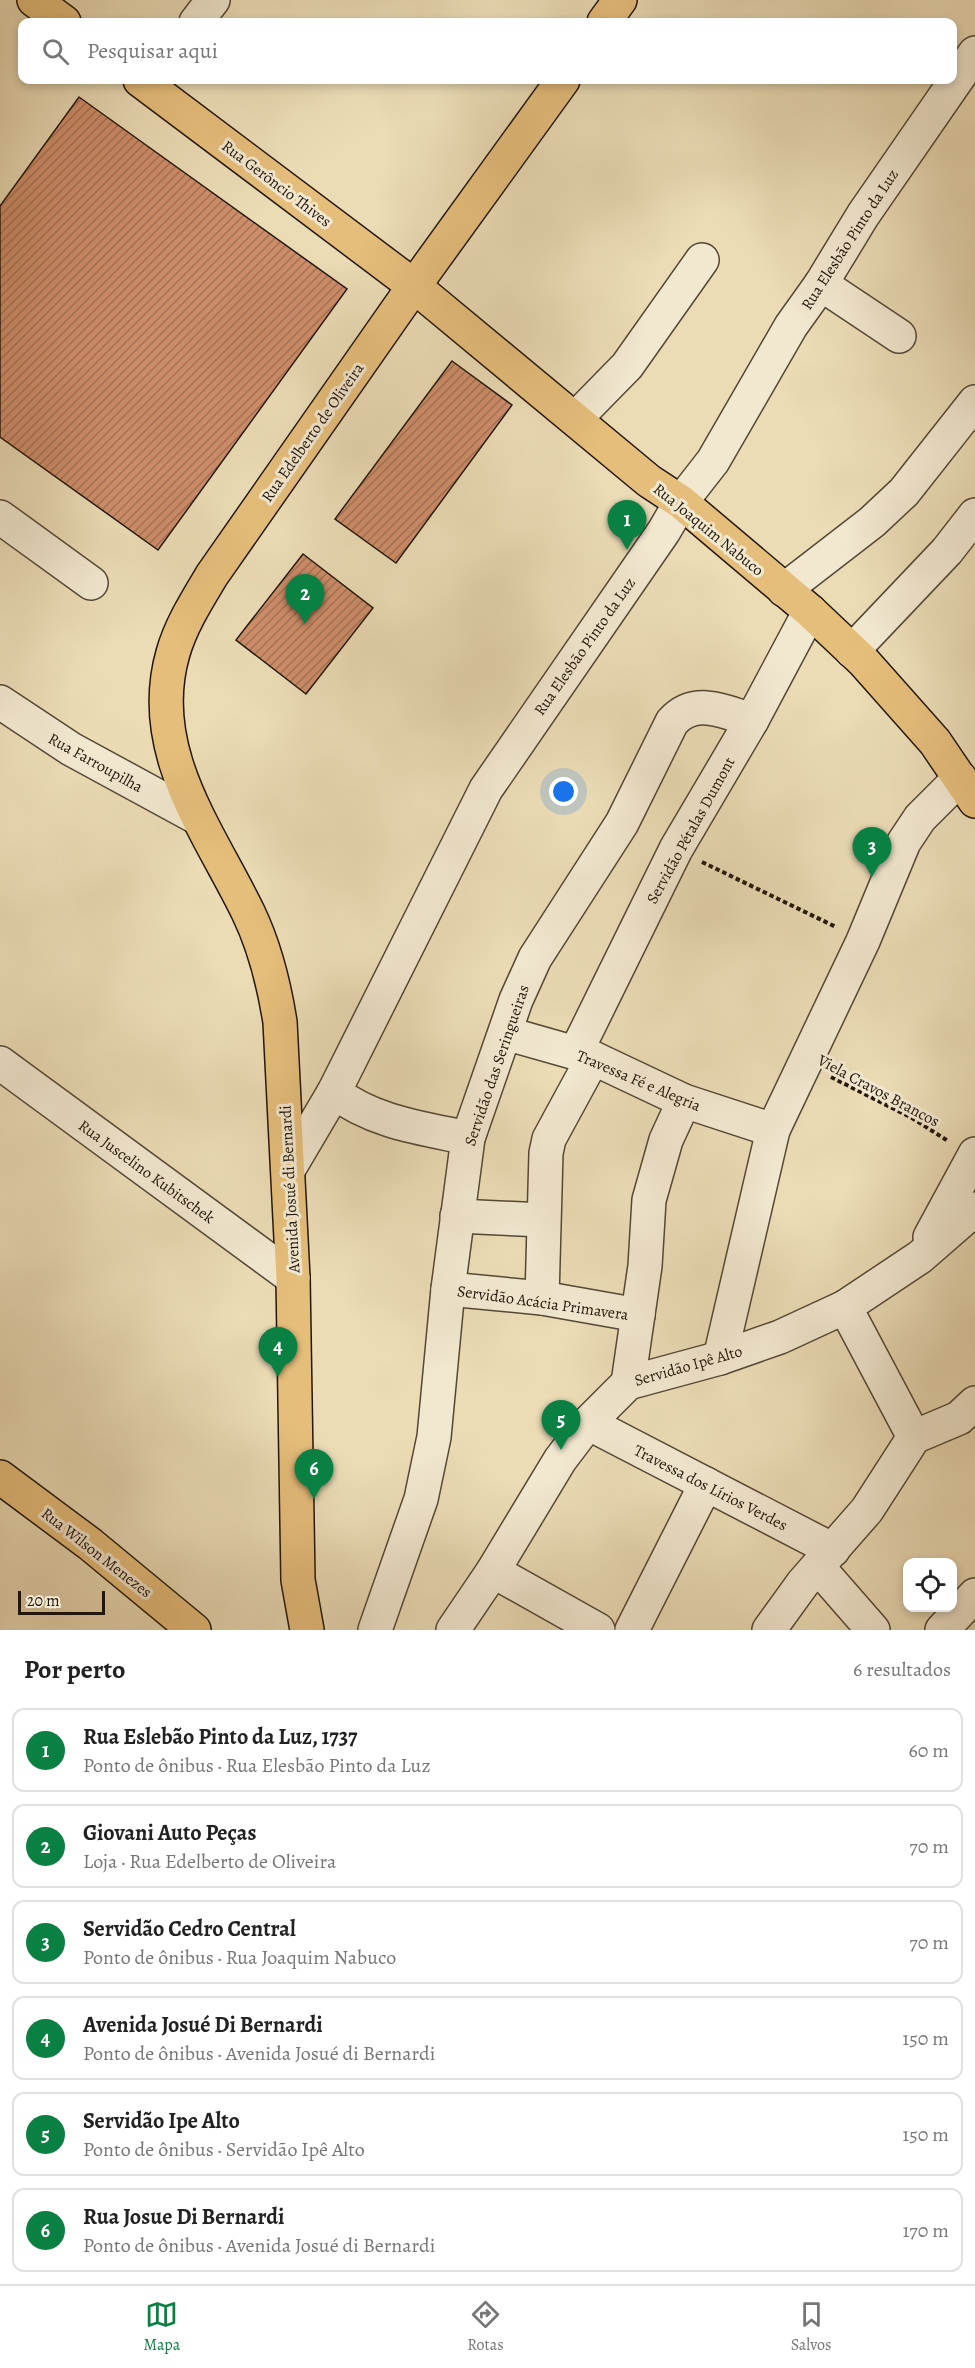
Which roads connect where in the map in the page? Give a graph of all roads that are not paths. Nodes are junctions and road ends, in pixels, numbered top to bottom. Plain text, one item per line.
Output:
1 (34, 0) edge
2 (213, 0) edge
3 (620, 0) edge
4 (59, 18) edge
5 (199, 18) edge
6 (607, 18) edge
7 (975, 54) edge
8 (957, 80) edge
9 (148, 84) edge
10 (560, 84) edge
11 (954, 84) edge
12 (702, 260) dead end
13 (821, 284) junction
14 (414, 286) junction
15 (899, 336) dead end
16 (975, 402) edge
17 (576, 418) junction
18 (681, 502) junction
19 (975, 515) edge
20 (0, 517) edge
21 (92, 583) dead end
22 (784, 590) junction
23 (810, 611) junction
24 (852, 651) junction
25 (0, 702) edge
26 (752, 720) junction
27 (968, 789) edge
28 (196, 817) junction
29 (505, 1033) junction
30 (585, 1055) junction
31 (0, 1063) edge
32 (334, 1092) junction
33 (684, 1101) junction
34 (773, 1130) junction
35 (468, 1138) junction
36 (974, 1156) edge
37 (288, 1170) junction
38 (975, 1209) edge
39 (458, 1216) junction
40 (543, 1220) junction
41 (920, 1257) junction
42 (293, 1278) junction
43 (448, 1288) junction
44 (542, 1298) junction
45 (845, 1306) junction
46 (639, 1315) junction
47 (720, 1358) junction
48 (628, 1383) junction
49 (975, 1403) edge
50 (588, 1423) junction
51 (914, 1437) junction
52 (0, 1478) edge
53 (706, 1484) junction
54 (826, 1558) junction
55 (493, 1571) junction
56 (298, 1580) junction
57 (975, 1595) edge
58 (194, 1630) edge
59 (286, 1630) edge
60 (307, 1630) edge
61 (375, 1630) edge
62 (453, 1630) edge
63 (598, 1630) edge
64 (632, 1630) edge
65 (769, 1630) edge
66 (873, 1630) edge
67 (942, 1630) edge

1 - 4 main road
2 - 5 street
3 - 6 main road
7 - 8 street, Rua Elesbão Pinto da Luz
9 - 14 main road, Rua Gerôncio Thives
10 - 14 main road, Rua Edelberto de Oliveira
11 - 13 street, Rua Elesbão Pinto da Luz
12 - 17 street
13 - 15 street
13 - 18 street, Rua Elesbão Pinto da Luz
14 - 17 main road, Rua Joaquim Nabuco
14 - 28 main road, Rua Edelberto de Oliveira
16 - 22 street
17 - 18 main road, Rua Joaquim Nabuco
18 - 22 main road, Rua Joaquim Nabuco
18 - 32 street, Rua Elesbão Pinto da Luz
19 - 24 street
20 - 21 street
22 - 23 main road, Rua Joaquim Nabuco
23 - 24 main road, Rua Joaquim Nabuco
23 - 26 street, Servidão Pétalas Dumont
24 - 27 main road, Rua Joaquim Nabuco
25 - 28 street, Rua Farroupilha
26 - 29 street, Servidão das Seringueiras
26 - 30 street, Servidão Pétalas Dumont
27 - 34 street
28 - 37 main road, Avenida Josué di Bernardi
29 - 30 street, Travessa Fé e Alegria
29 - 35 street, Servidão das Seringueiras
30 - 33 street, Travessa Fé e Alegria
30 - 40 street, Servidão Pétalas Dumont
31 - 42 street, Rua Juscelino Kubitschek
32 - 35 street
32 - 37 street, Rua Elesbão Pinto da Luz
33 - 34 street, Travessa Fé e Alegria
33 - 46 street
34 - 47 street
35 - 39 street, Servidão das Seringueiras
36 - 41 street
37 - 42 main road, Avenida Josué di Bernardi
38 - 41 street, Servidão Ipê Alto
39 - 40 street
39 - 43 street, Servidão das Seringueiras
40 - 44 street, Servidão Pétalas Dumont
41 - 45 street, Servidão Ipê Alto
42 - 56 main road, Avenida Josué di Bernardi
43 - 44 street, Servidão Acácia Primavera
43 - 61 street, Servidão das Seringueiras
44 - 46 street, Servidão Acácia Primavera
45 - 47 street, Servidão Ipê Alto
45 - 51 street
46 - 48 street
47 - 48 street, Servidão Ipê Alto
48 - 50 street, Servidão Ipê Alto
49 - 51 street
50 - 53 street, Travessa dos Lírios Verdes
50 - 55 street, Servidão Ipê Alto
51 - 54 street
52 - 58 main road, Rua Wilson Menezes
53 - 54 street, Travessa dos Lírios Verdes
53 - 64 street
54 - 65 street
54 - 66 street, Travessa dos Lírios Verdes
55 - 62 street, Servidão Ipê Alto
55 - 63 street
56 - 59 main road, Avenida Josué di Bernardi
56 - 60 main road, Avenida Josué di Bernardi
57 - 67 street

